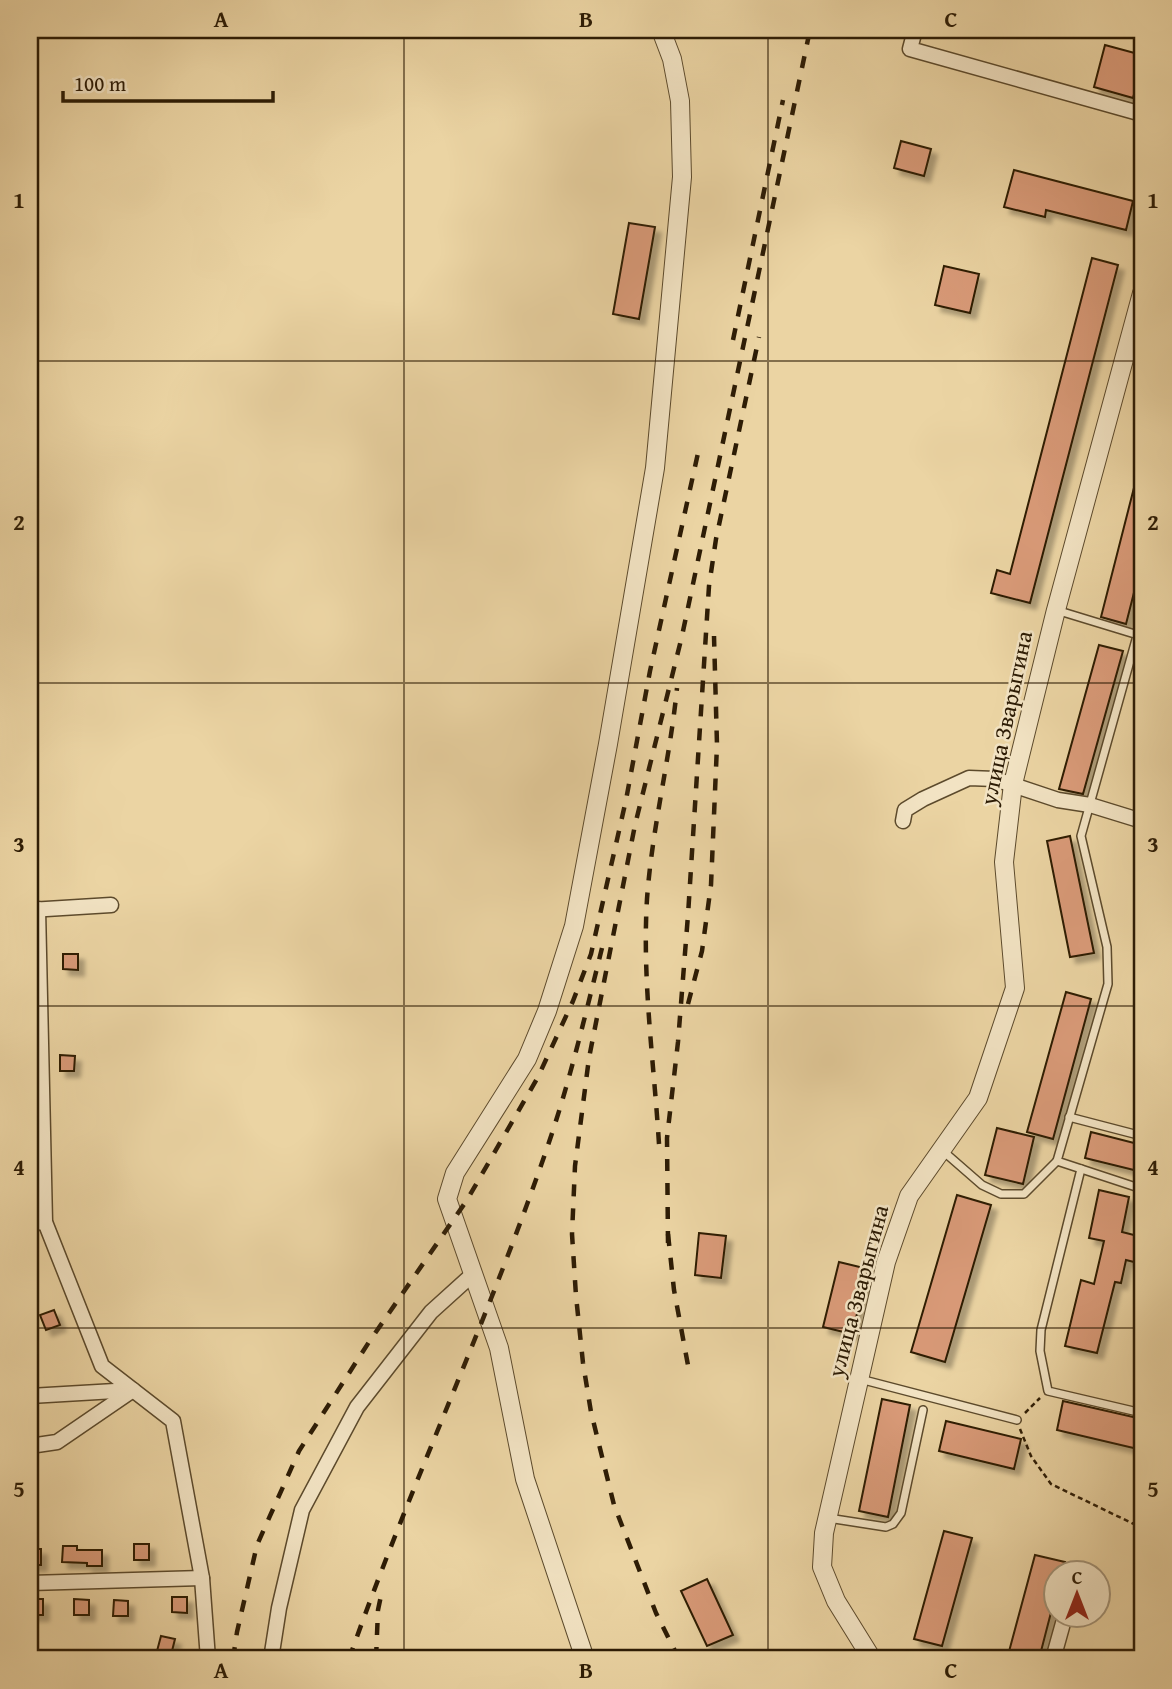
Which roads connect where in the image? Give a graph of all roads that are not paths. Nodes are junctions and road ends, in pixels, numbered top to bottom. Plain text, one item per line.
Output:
1 (661, 30) edge
2 (915, 30) edge
3 (1142, 114) edge
4 (1142, 293) edge
5 (1056, 610) junction
6 (1142, 618) edge
7 (1138, 635) junction
8 (1013, 784) junction
9 (1090, 805) junction
10 (903, 821) dead end
11 (1142, 821) edge
12 (111, 905) dead end
13 (34, 909) edge
14 (1069, 1117) junction
15 (1142, 1136) edge
16 (943, 1150) junction
17 (1057, 1161) junction
18 (1081, 1169) junction
19 (1142, 1189) edge
20 (37, 1223) edge
21 (474, 1274) junction
22 (859, 1379) junction
23 (133, 1390) junction
24 (30, 1395) edge
25 (923, 1410) dead end
26 (1142, 1413) edge
27 (1017, 1420) road end
28 (30, 1446) edge
29 (828, 1518) junction
30 (202, 1578) junction
31 (30, 1583) edge
32 (1061, 1630) edge
33 (1142, 1636) edge
34 (208, 1659) edge
35 (271, 1659) edge
36 (585, 1659) edge
37 (872, 1659) edge
38 (1053, 1659) edge
39 (1136, 1659) edge

1 - 21 street
2 - 3 street
4 - 5 street, улица Зварыгина
5 - 7 lane
5 - 8 street, улица Зварыгина
6 - 7 lane
7 - 9 lane
8 - 9 street
8 - 10 street
8 - 16 street, улица Зварыгина
9 - 11 street
9 - 14 lane
12 - 13 street
13 - 20 street
14 - 15 lane
14 - 17 lane
16 - 17 lane
16 - 22 street, улица Зварыгина
17 - 18 lane
18 - 19 lane
18 - 26 lane
20 - 23 street
21 - 35 street
21 - 36 street
22 - 27 lane
22 - 29 street, улица Зварыгина
23 - 24 street
23 - 28 street
23 - 30 street
25 - 29 lane
29 - 37 street, улица Зварыгина
30 - 31 street
30 - 34 street
32 - 38 street
33 - 39 lane

